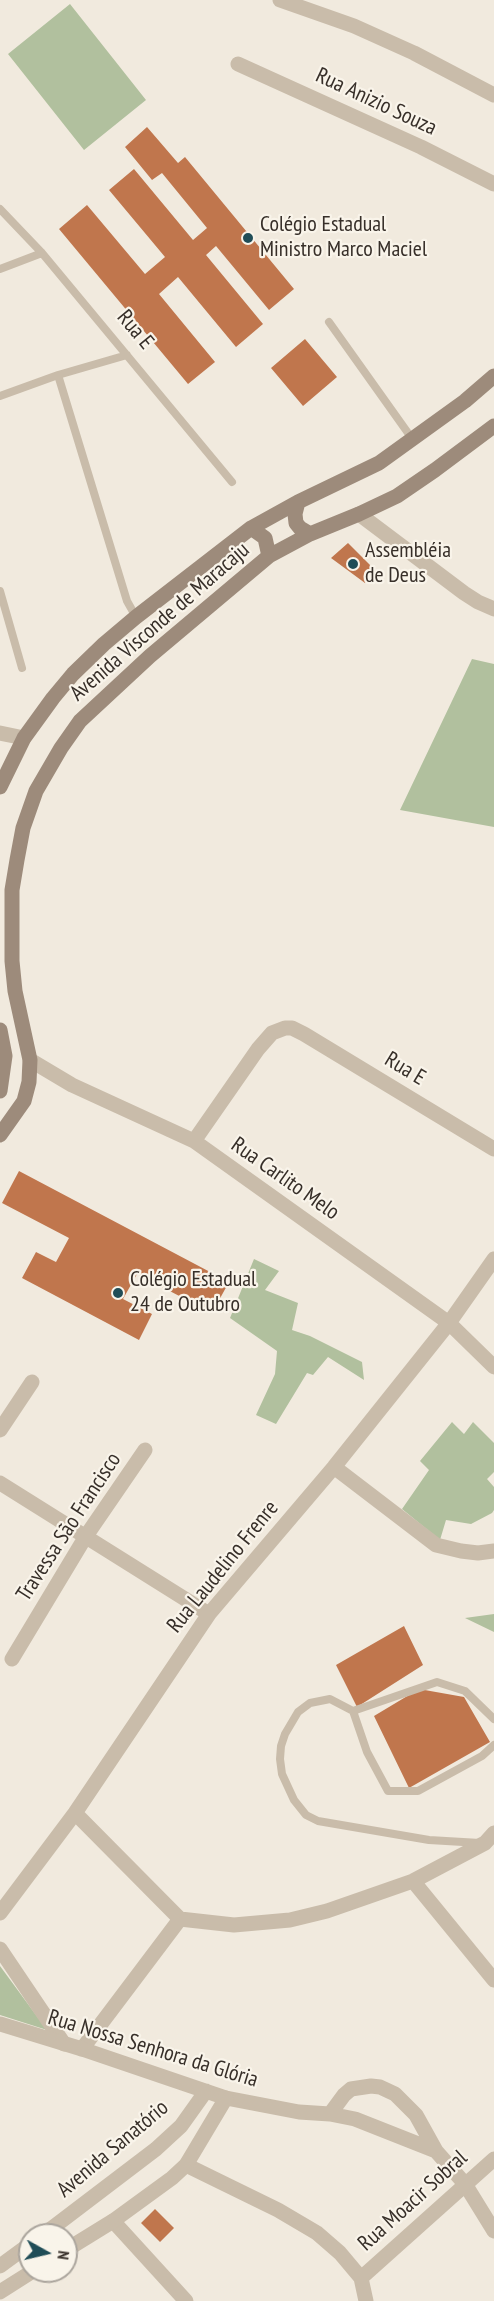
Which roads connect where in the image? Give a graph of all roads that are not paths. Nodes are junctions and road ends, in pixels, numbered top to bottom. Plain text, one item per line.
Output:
1 (280, 0) edge
2 (238, 64) dead end
3 (494, 95) edge
4 (494, 184) edge
5 (0, 209) edge
6 (42, 253) junction
7 (0, 269) edge
8 (329, 322) dead end
9 (127, 355) junction
10 (58, 375) junction
11 (494, 376) edge
12 (0, 396) edge
13 (491, 434) edge
14 (413, 440) junction
15 (232, 482) dead end
16 (298, 502) junction
17 (359, 514) junction
18 (251, 528) junction
19 (310, 534) junction
20 (269, 556) junction
21 (0, 591) edge
22 (494, 609) edge
23 (136, 617) junction
24 (22, 668) dead end
25 (0, 733) edge
26 (24, 738) junction
27 (1, 780) edge
28 (0, 1030) edge
29 (30, 1060) junction
30 (0, 1091) edge
31 (0, 1135) edge
32 (194, 1141) junction
33 (494, 1149) edge
34 (494, 1259) edge
35 (449, 1323) junction
36 (494, 1367) edge
37 (32, 1382) dead end
38 (0, 1430) edge
39 (145, 1450) dead end
40 (334, 1467) junction
41 (0, 1483) edge
42 (86, 1536) junction
43 (494, 1551) edge
44 (208, 1614) junction
45 (12, 1659) dead end
46 (353, 1711) junction
47 (494, 1719) edge
48 (494, 1745) edge
49 (75, 1813) junction
50 (491, 1842) edge
51 (413, 1881) junction
52 (0, 1913) edge
53 (180, 1919) junction
54 (0, 1948) edge
55 (494, 1980) edge
56 (0, 2024) edge
57 (64, 2044) junction
58 (82, 2049) junction
59 (206, 2091) junction
60 (226, 2098) junction
61 (330, 2114) junction
62 (436, 2151) junction
63 (494, 2158) edge
64 (186, 2165) junction
65 (465, 2184) junction
66 (113, 2221) junction
67 (59, 2223) edge
68 (494, 2231) edge
69 (78, 2243) edge
70 (18, 2253) edge
71 (0, 2266) edge
72 (18, 2278) edge
73 (362, 2278) junction
74 (2, 2285) edge
75 (186, 2301) edge
76 (366, 2301) edge

1 - 3 street
2 - 4 street, Rua Anizio Souza
5 - 6 lane, Rua E
6 - 7 lane
6 - 9 lane, Rua E
8 - 14 lane
9 - 10 lane
9 - 15 lane, Rua E
10 - 12 lane
10 - 23 lane
11 - 14 main road, Avenida Visconde de Maracaju
13 - 17 main road, Avenida Visconde de Maracaju
14 - 16 main road, Avenida Visconde de Maracaju
16 - 18 main road, Avenida Visconde de Maracaju
16 - 19 main road
17 - 19 main road, Avenida Visconde de Maracaju
17 - 22 street
18 - 20 main road
18 - 23 main road, Avenida Visconde de Maracaju
19 - 20 main road, Avenida Visconde de Maracaju
20 - 29 main road, Avenida Visconde de Maracaju
21 - 24 lane
23 - 26 main road, Avenida Visconde de Maracaju
25 - 26 street
26 - 27 main road, Avenida Visconde de Maracaju
28 - 30 main road
29 - 31 main road, Avenida Visconde de Maracaju
29 - 32 street, Rua Carlito Melo
32 - 33 street, Rua E
32 - 35 street, Rua Carlito Melo
34 - 35 street, Rua Laudelino Frenre
35 - 36 street, Rua Carlito Melo
35 - 40 street, Rua Laudelino Frenre
37 - 38 street
39 - 42 street, Travessa São Francisco
40 - 43 street
40 - 44 street, Rua Laudelino Frenre
41 - 42 street
42 - 44 street
42 - 45 street, Travessa São Francisco
44 - 49 street, Rua Laudelino Frenre
46 - 47 lane
46 - 48 lane
46 - 50 lane
49 - 52 street, Rua Laudelino Frenre
49 - 53 street
50 - 51 street
51 - 53 street
51 - 55 street
53 - 58 street
54 - 57 street
56 - 57 street, Rua Nossa Senhora da Glória
57 - 58 street, Rua Nossa Senhora da Glória
58 - 59 street, Rua Nossa Senhora da Glória
59 - 60 street, Rua Nossa Senhora da Glória
59 - 67 street, Avenida Sanatório
60 - 61 street, Rua Nossa Senhora da Glória
60 - 64 street
61 - 62 street, Rua Nossa Senhora da Glória
61 - 62 street, Rua Nossa Senhora da Glória
62 - 65 street, Rua Nossa Senhora da Glória
63 - 65 street, Rua Moacir Sobral
64 - 66 street
64 - 73 street
65 - 68 street, Rua Nossa Senhora da Glória
65 - 73 street, Rua Moacir Sobral
66 - 69 street
66 - 75 street
70 - 71 street
72 - 74 street
73 - 76 street

